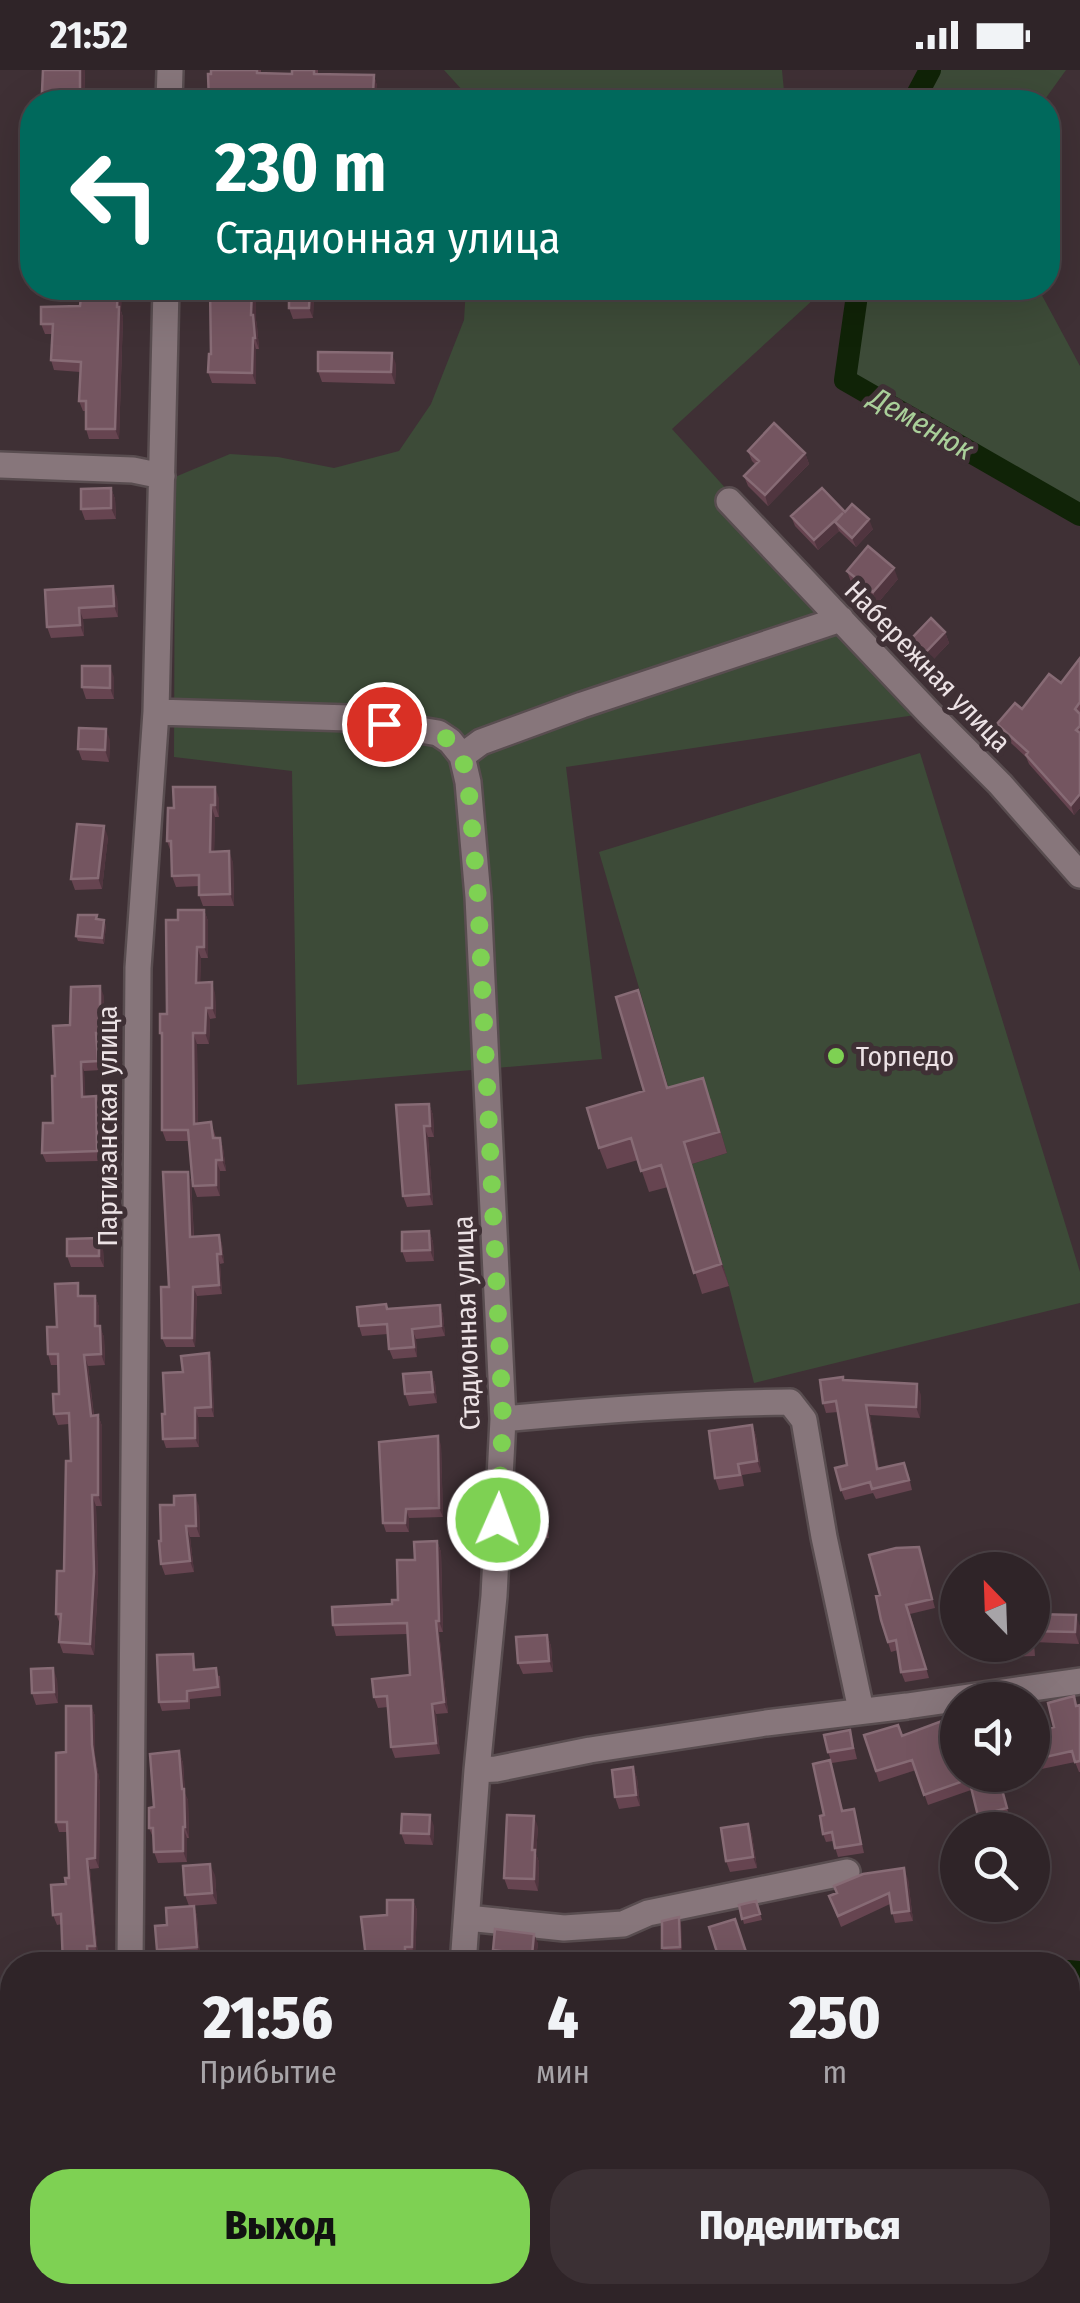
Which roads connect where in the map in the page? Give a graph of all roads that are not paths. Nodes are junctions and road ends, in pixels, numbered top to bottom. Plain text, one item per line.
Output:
1 (166, 300) edge
2 (0, 465) edge
3 (162, 476) junction
4 (729, 501) dead end
5 (841, 619) junction
6 (156, 712) junction
7 (462, 756) junction
8 (1080, 876) edge
9 (503, 1419) junction
10 (1080, 1682) edge
11 (862, 1710) junction
12 (477, 1770) junction
13 (847, 1872) dead end
14 (467, 1918) junction
15 (130, 1952) edge
16 (464, 1952) edge

1 - 3 street, Партизанская улица
2 - 3 street
3 - 6 street, Партизанская улица
4 - 5 street, Набережная улица
5 - 7 street
5 - 8 street, Набережная улица
6 - 7 street
6 - 15 street, Партизанская улица
7 - 9 street, Стадионная улица
9 - 11 street
9 - 12 street, Стадионная улица
10 - 11 street
11 - 12 street
12 - 14 street, Стадионная улица
13 - 14 street
14 - 16 street, Стадионная улица

